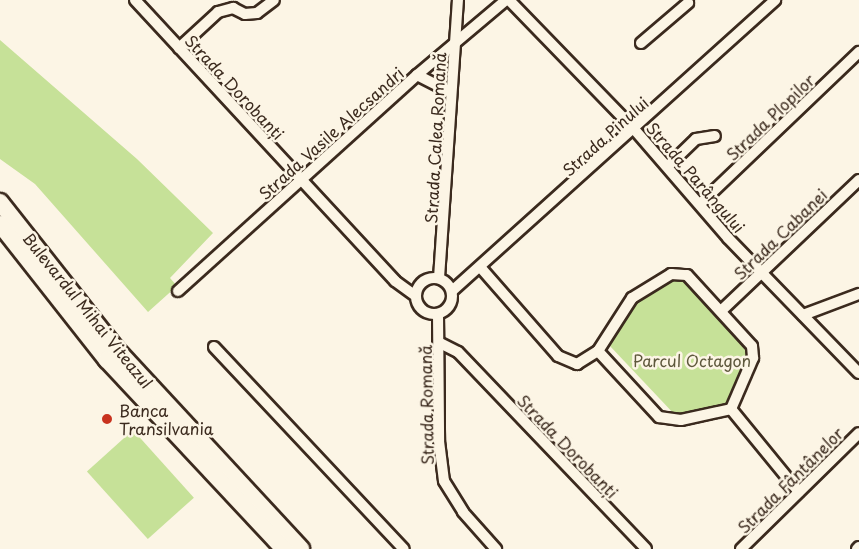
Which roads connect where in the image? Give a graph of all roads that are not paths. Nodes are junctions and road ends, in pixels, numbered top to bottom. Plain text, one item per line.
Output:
1 (135, 0) edge
2 (274, 0) edge
3 (458, 0) edge
4 (508, 0) edge
5 (775, 0) edge
6 (688, 1) edge
7 (456, 42) junction
8 (641, 43) dead end
9 (179, 48) junction
10 (859, 52) edge
11 (417, 75) junction
12 (451, 92) junction
13 (634, 129) junction
14 (715, 136) dead end
15 (668, 166) junction
16 (300, 180) junction
17 (859, 180) edge
18 (0, 202) edge
19 (701, 204) junction
20 (0, 224) edge
21 (481, 267) junction
22 (761, 273) junction
23 (439, 278) junction
24 (178, 291) dead end
25 (452, 291) junction
26 (859, 294) edge
27 (416, 296) junction
28 (722, 310) junction
29 (438, 314) junction
30 (803, 315) junction
31 (440, 343) junction
32 (214, 347) dead end
33 (598, 351) junction
34 (859, 373) edge
35 (731, 410) junction
36 (859, 433) edge
37 (799, 492) junction
38 (284, 549) edge
39 (301, 549) edge
40 (404, 549) edge
41 (496, 549) edge
42 (646, 549) edge
43 (741, 549) edge

1 - 9 street, Strada Dorobanți
2 - 9 street
3 - 7 street, Strada Calea Romană
4 - 7 street, Strada Vasile Alecsandri
4 - 13 street, Strada Parângului
5 - 13 street, Strada Pinului
6 - 8 street
7 - 11 street, Strada Vasile Alecsandri
7 - 12 street, Strada Calea Romană
9 - 16 street, Strada Dorobanți
10 - 19 street, Strada Plopilor
11 - 12 street
11 - 16 street, Strada Vasile Alecsandri
12 - 23 street, Strada Calea Romană
13 - 15 street, Strada Parângului
13 - 21 street, Strada Pinului
14 - 15 street
15 - 19 street, Strada Parângului
16 - 24 street, Strada Vasile Alecsandri
16 - 27 street, Strada Dorobanți
17 - 22 street, Strada Cabanei
18 - 39 main road, Bulevardul Mihai Viteazul
19 - 22 street, Strada Parângului
20 - 38 main road, Bulevardul Mihai Viteazul
21 - 25 street, Strada Pinului
21 - 33 street
22 - 28 street, Strada Cabanei
22 - 30 street, Strada Parângului
23 - 25 street
23 - 27 street
25 - 29 street
26 - 30 street
27 - 29 street
28 - 33 street
28 - 35 street
29 - 31 street, Strada Romană
30 - 34 street, Strada Parângului
31 - 41 street, Strada Romană
31 - 42 street, Strada Dorobanți
32 - 40 street
33 - 35 street
35 - 37 street
36 - 37 street, Strada Fântânelor
37 - 43 street, Strada Fântânelor

